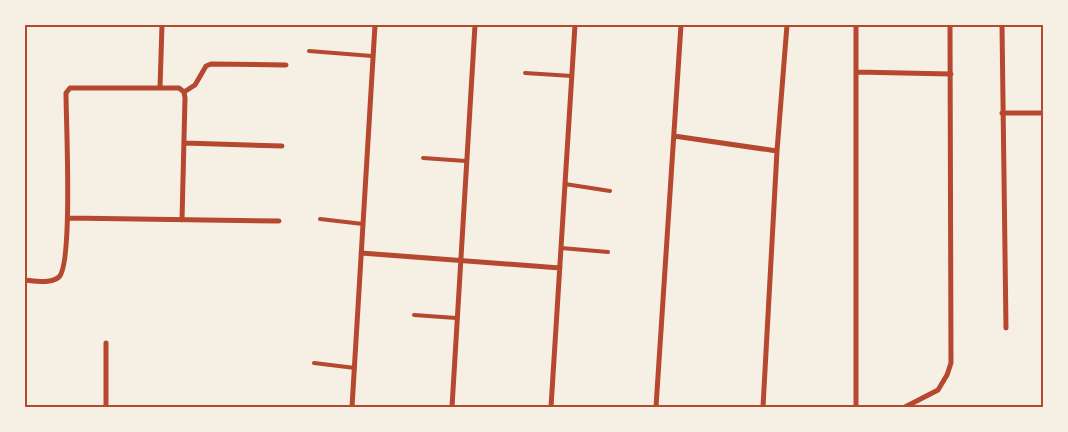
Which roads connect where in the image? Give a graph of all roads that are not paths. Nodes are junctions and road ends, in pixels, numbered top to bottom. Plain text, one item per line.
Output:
1 (162, 25) edge
2 (374, 25) edge
3 (475, 25) edge
4 (575, 25) edge
5 (681, 25) edge
6 (787, 25) edge
7 (856, 25) edge
8 (950, 25) edge
9 (1002, 25) edge
10 (308, 51) dead end
11 (372, 56) junction
12 (286, 65) dead end
13 (856, 72) junction
14 (525, 73) dead end
15 (951, 74) junction
16 (572, 76) junction
17 (160, 88) junction
18 (184, 92) junction
19 (1002, 113) junction
20 (1043, 113) edge
21 (674, 136) junction
22 (184, 143) junction
23 (282, 146) dead end
24 (777, 151) junction
25 (423, 158) dead end
26 (466, 161) junction
27 (565, 184) junction
28 (610, 191) dead end
29 (68, 218) junction
30 (320, 219) dead end
31 (182, 220) junction
32 (279, 221) dead end
33 (363, 224) junction
34 (561, 248) junction
35 (608, 252) dead end
36 (361, 253) junction
37 (460, 261) junction
38 (560, 268) junction
39 (25, 280) edge
40 (414, 315) dead end
41 (456, 318) junction
42 (1006, 328) dead end
43 (106, 343) dead end
44 (314, 363) dead end
45 (355, 368) junction
46 (106, 407) edge
47 (352, 407) edge
48 (452, 407) edge
49 (551, 407) edge
50 (656, 407) edge
51 (764, 407) edge
52 (856, 407) edge
53 (905, 407) edge

1 - 17 street
2 - 11 street
3 - 26 street
4 - 16 street
5 - 21 street
6 - 24 street
7 - 13 street
8 - 15 street
9 - 19 street
10 - 11 lane
11 - 33 street
12 - 18 street
13 - 15 street
13 - 52 street
14 - 16 lane
15 - 53 street
16 - 27 street
17 - 18 street
17 - 29 street
18 - 22 street
19 - 20 street
19 - 42 street
21 - 24 street
21 - 50 street
22 - 23 street
22 - 31 street
24 - 51 street
25 - 26 lane
26 - 37 street
27 - 28 lane
27 - 34 street
29 - 31 street
29 - 39 street
30 - 33 lane
31 - 32 street
33 - 36 street
34 - 35 lane
34 - 38 street
36 - 37 street
36 - 45 street
37 - 38 street
37 - 41 street
38 - 49 street
40 - 41 lane
41 - 48 street
43 - 46 street
44 - 45 lane
45 - 47 street

